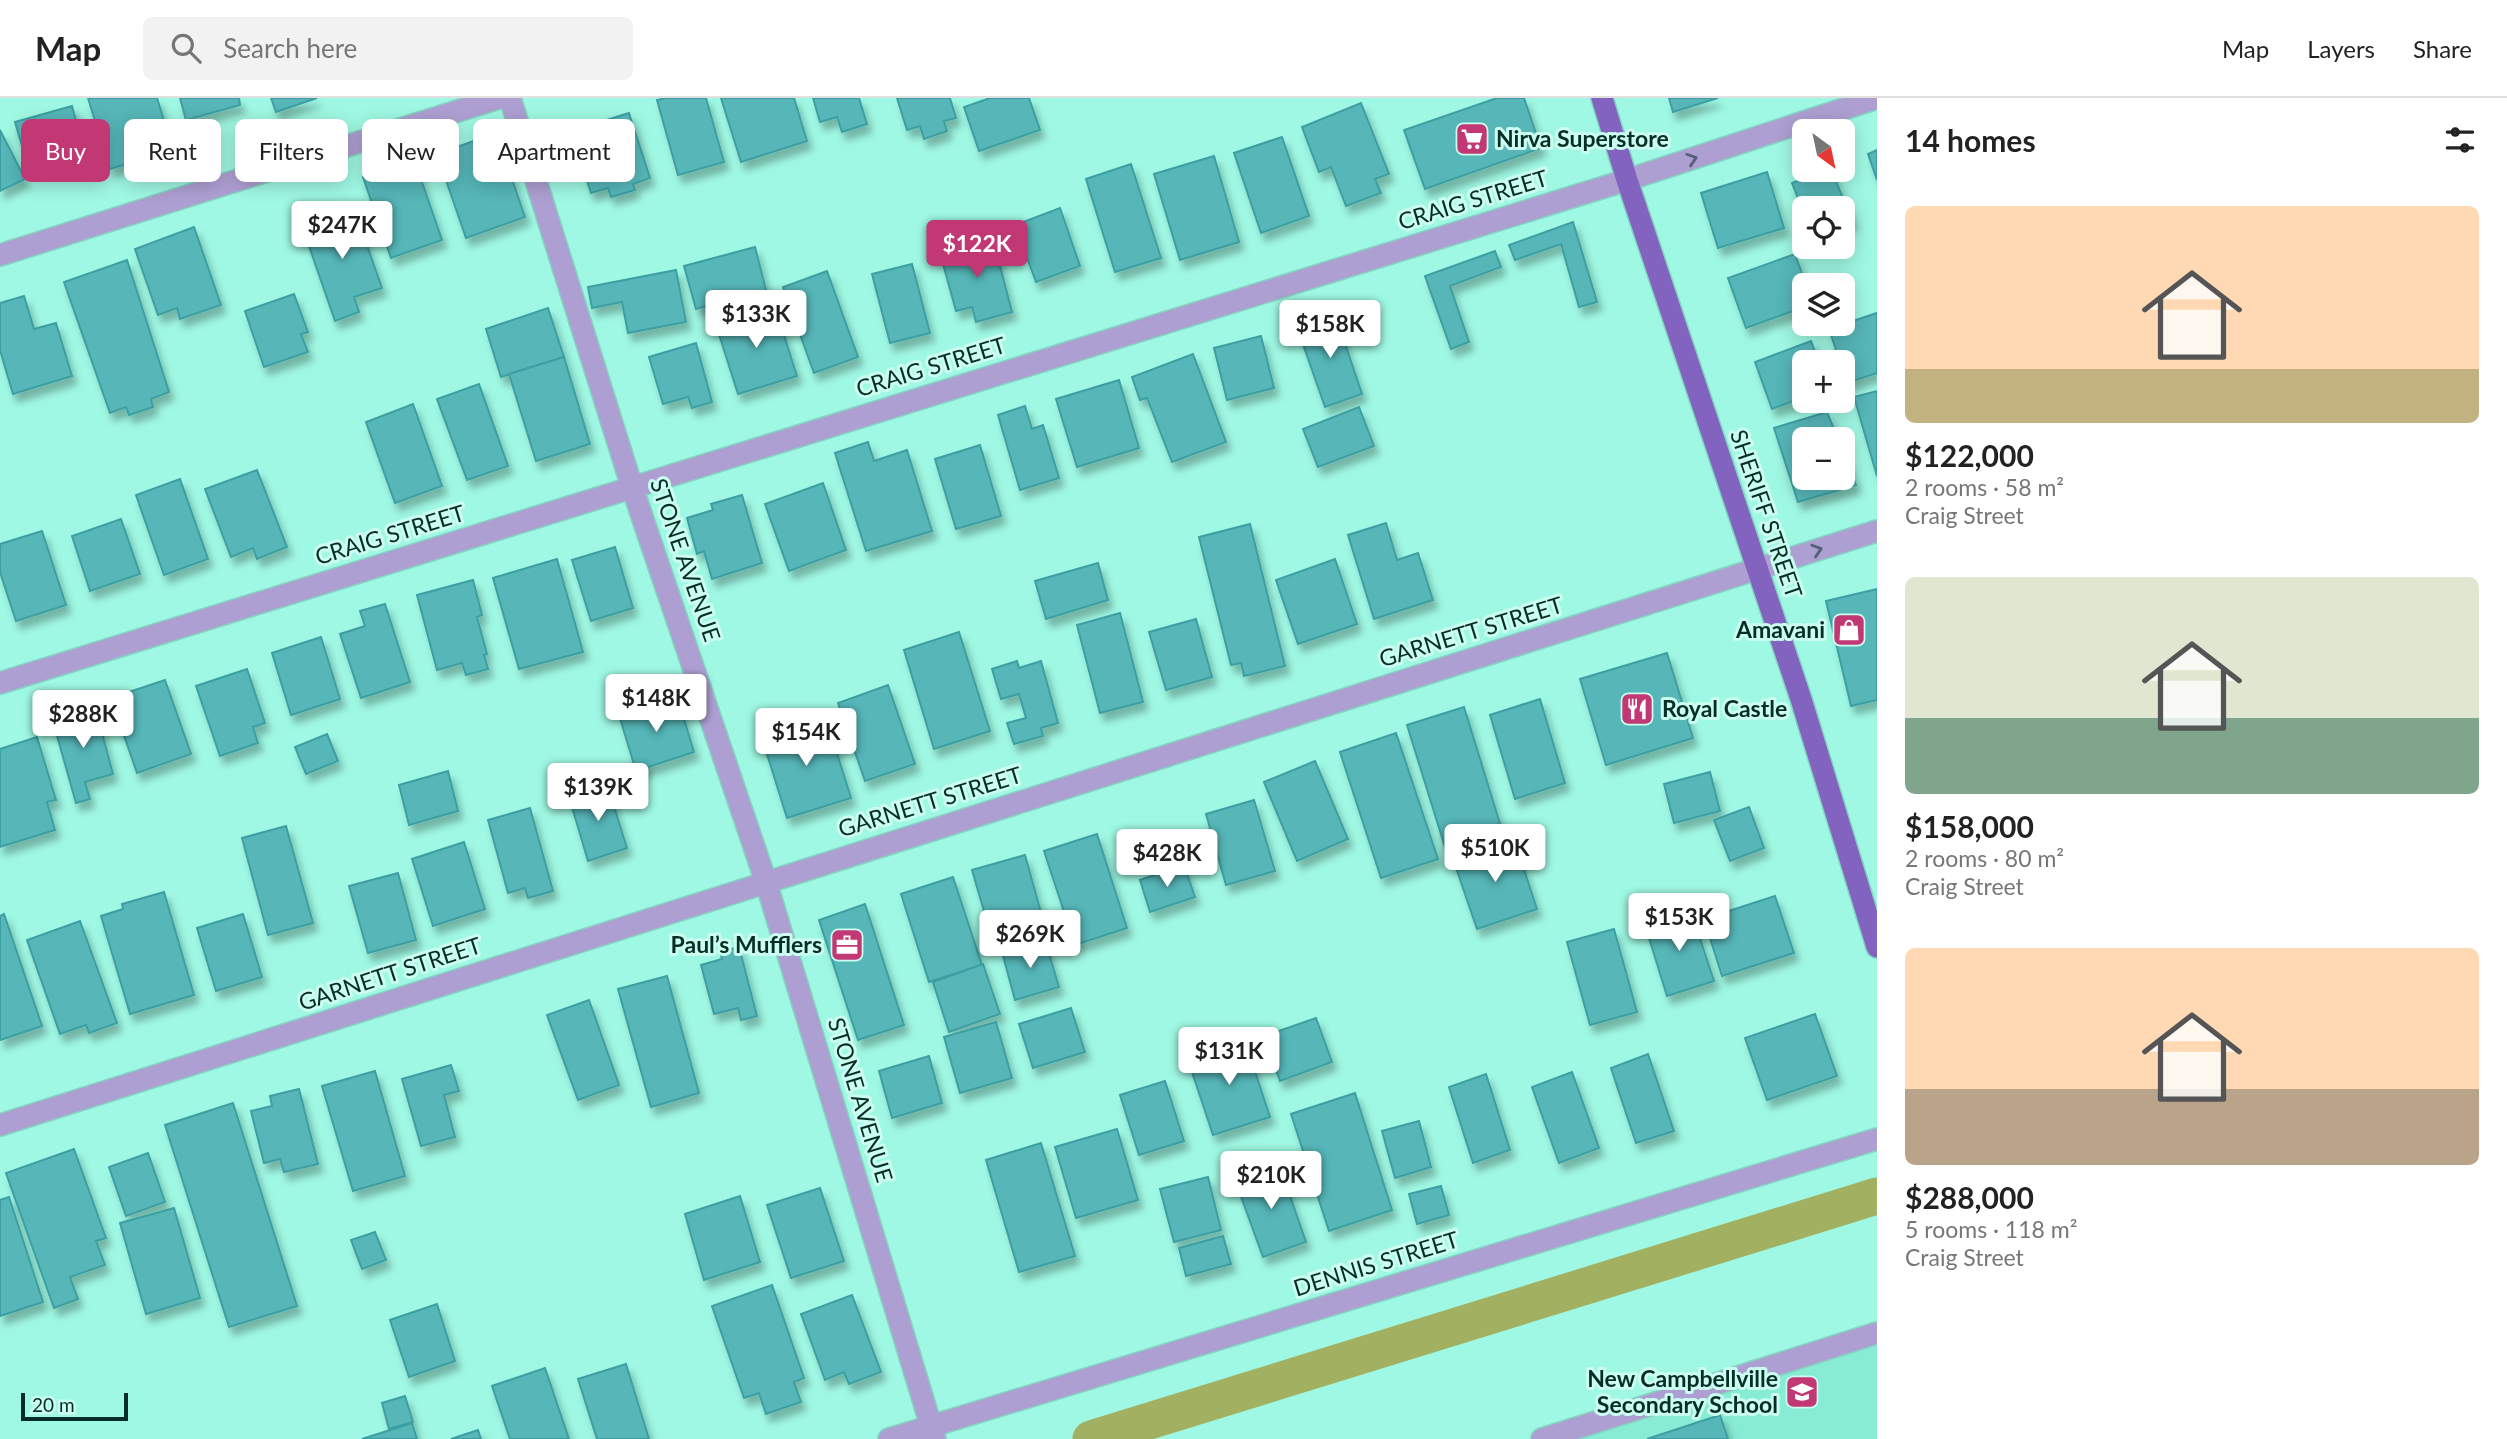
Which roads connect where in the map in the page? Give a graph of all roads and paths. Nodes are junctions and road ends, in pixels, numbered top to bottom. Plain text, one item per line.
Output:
1 (499, 98) edge
2 (510, 98) edge
3 (1602, 98) edge
4 (1877, 98) edge
5 (1627, 180) junction
6 (0, 255) edge
7 (632, 487) junction
8 (1877, 531) edge
9 (1757, 569) junction
10 (0, 683) edge
11 (766, 882) junction
12 (1877, 947) edge
13 (0, 1125) edge
14 (1877, 1139) edge
15 (1877, 1333) edge
16 (933, 1433) edge
17 (889, 1439) edge
18 (1542, 1439) edge

1 - 6 street
2 - 7 street, STONE AVENUE
3 - 5 main road, SHERIFF STREET
5 -> 4 street, CRAIG STREET
5 - 7 street, CRAIG STREET
5 - 9 main road, SHERIFF STREET
7 - 10 street, CRAIG STREET
7 - 11 street, STONE AVENUE
9 -> 8 street, GARNETT STREET
9 - 11 street, GARNETT STREET
9 - 12 main road, SHERIFF STREET
11 - 13 street, GARNETT STREET
11 - 16 street, STONE AVENUE
14 - 16 street, DENNIS STREET
15 - 18 street
16 - 17 street, DENNIS STREET

